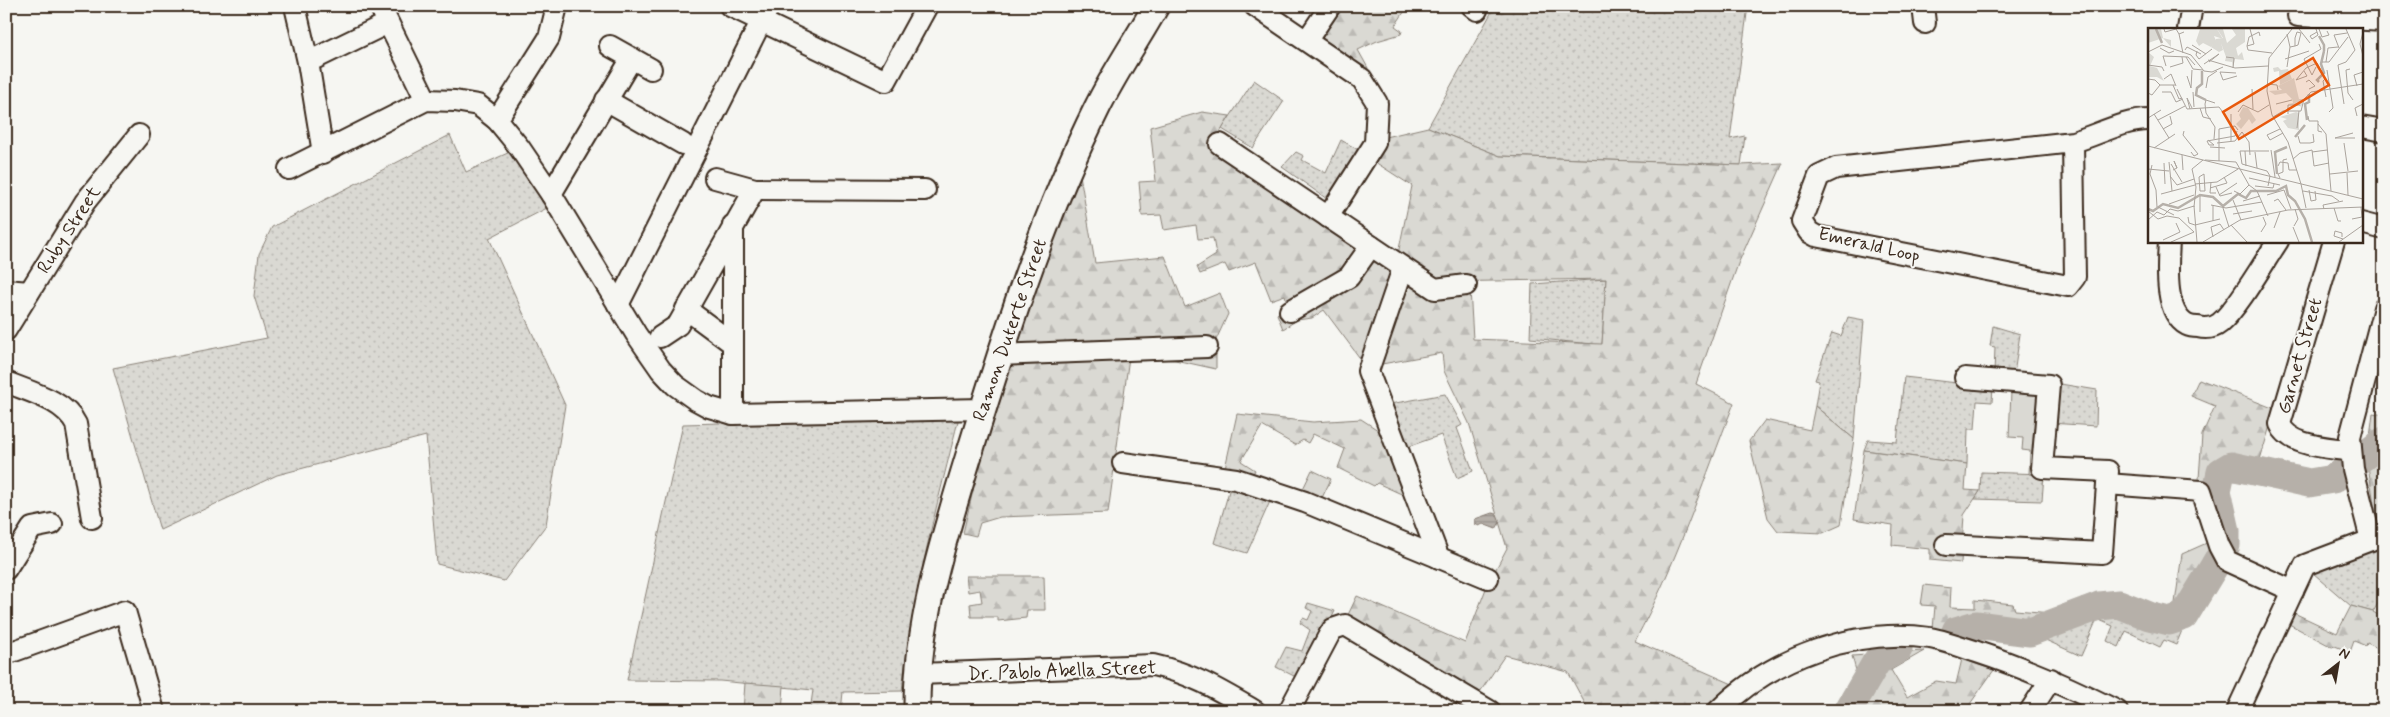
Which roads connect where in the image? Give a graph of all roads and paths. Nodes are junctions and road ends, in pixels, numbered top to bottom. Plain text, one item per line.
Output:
1 (295, 6) edge
2 (558, 6) edge
3 (730, 6) edge
4 (927, 6) edge
5 (1156, 6) edge
6 (1255, 6) edge
7 (1330, 6) edge
8 (2192, 6) edge
9 (765, 14) edge
10 (384, 15) edge
11 (2298, 17) edge
12 (2384, 21) edge
13 (2188, 28) edge
14 (1307, 40) junction
15 (610, 46) dead end
16 (632, 58) junction
17 (308, 62) junction
18 (651, 69) dead end
19 (426, 100) junction
20 (606, 100) junction
21 (497, 120) junction
22 (2148, 120) edge
23 (2362, 127) edge
24 (2384, 131) edge
25 (139, 135) dead end
26 (2073, 142) junction
27 (683, 144) dead end
28 (1220, 144) dead end
29 (323, 153) junction
30 (289, 169) dead end
31 (715, 178) dead end
32 (755, 189) junction
33 (925, 190) dead end
34 (551, 194) junction
35 (1328, 217) junction
36 (2362, 223) edge
37 (733, 225) junction
38 (2384, 229) edge
39 (2169, 242) edge
40 (2277, 242) edge
41 (2334, 242) edge
42 (1371, 246) junction
43 (1403, 268) junction
44 (1466, 285) dead end
45 (6, 290) edge
46 (29, 292) junction
47 (618, 305) junction
48 (2384, 308) edge
49 (686, 309) junction
50 (1290, 311) dead end
51 (6, 330) edge
52 (660, 338) dead end
53 (732, 342) junction
54 (1207, 347) dead end
55 (999, 354) junction
56 (1965, 378) dead end
57 (6, 382) edge
58 (983, 409) junction
59 (734, 414) junction
60 (2352, 459) junction
61 (1123, 463) dead end
62 (2107, 484) junction
63 (92, 518) dead end
64 (52, 524) dead end
65 (2377, 538) edge
66 (1946, 545) dead end
67 (1439, 558) junction
68 (6, 569) edge
69 (1488, 578) dead end
70 (2293, 591) junction
71 (6, 654) edge
72 (919, 674) junction
73 (2051, 679) junction
74 (154, 711) edge
75 (918, 711) edge
76 (1255, 711) edge
77 (1289, 711) edge
78 (1490, 711) edge
79 (1718, 711) edge
80 (2030, 711) edge
81 (2117, 711) edge
82 (2237, 711) edge

1 - 17 street
2 - 21 street
3 - 9 street
4 - 9 street
5 - 55 main road, Ramon Duterte Street
6 - 14 street
7 - 14 street
8 - 13 street
9 - 47 street
10 - 17 street
10 - 19 street
11 - 12 street
14 - 35 street
15 - 16 street
16 - 18 street
16 - 20 street
17 - 29 street
19 - 21 street
19 - 29 street
20 - 27 street
20 - 34 street
21 - 34 street
22 - 26 street, Emerald Loop
23 - 24 street
25 - 46 street, Ruby Street
26 - 26 street, Emerald Loop
28 - 35 street
29 - 30 street
31 - 32 street
32 - 33 street
32 - 37 street
34 - 47 street
35 - 42 street
36 - 38 street
37 - 49 street
37 - 53 street
39 - 40 street
41 - 60 street, Garnet Street
42 - 43 street
42 - 50 street
43 - 44 street
43 - 67 street
45 - 46 street
46 - 51 street, Ruby Street
47 - 59 street
48 - 60 street
49 - 52 street
49 - 53 street
53 - 59 street
54 - 55 street
55 - 58 main road, Ramon Duterte Street
56 - 62 street
57 - 63 street
58 - 59 street
58 - 72 main road, Ramon Duterte Street
60 - 65 street
61 - 67 street
62 - 66 street
62 - 70 street
64 - 68 street
65 - 70 street
67 - 69 street
70 - 82 street
71 - 74 street
72 - 75 main road, Ramon Duterte Street
72 - 76 street, Dr. Pablo Abella Street
73 - 79 street
73 - 80 street
73 - 81 street
77 - 78 street

